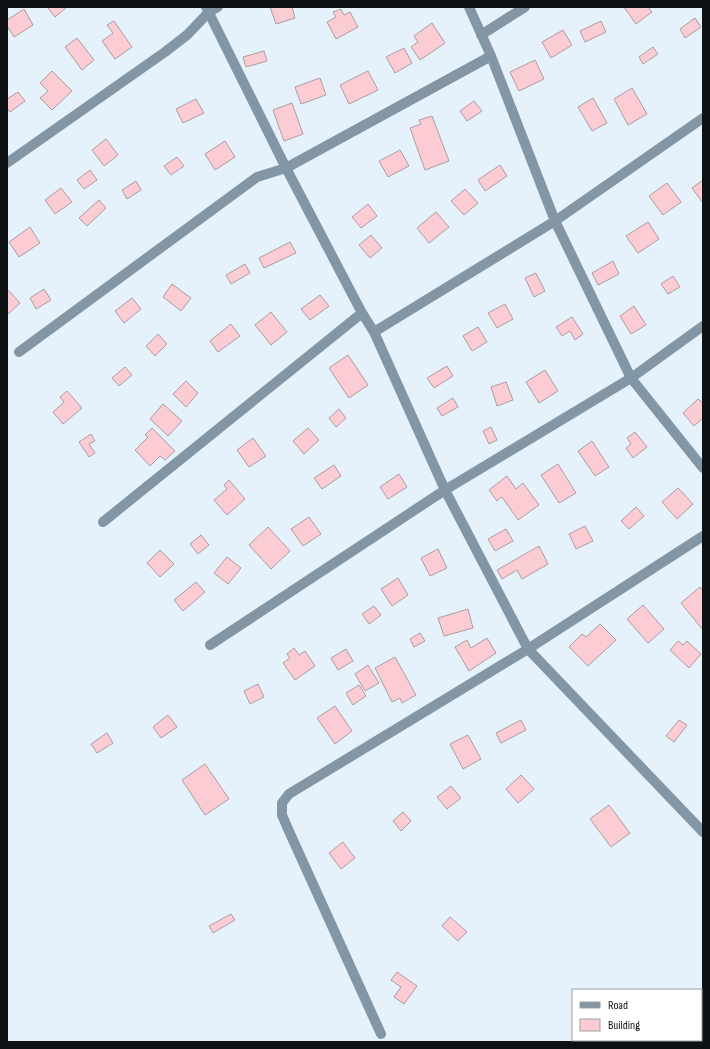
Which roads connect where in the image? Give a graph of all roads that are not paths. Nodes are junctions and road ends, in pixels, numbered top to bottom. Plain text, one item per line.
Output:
1 (469, 7) edge
2 (525, 7) edge
3 (211, 9) edge
4 (481, 35) junction
5 (491, 56) junction
6 (703, 118) edge
7 (7, 163) edge
8 (286, 168) junction
9 (555, 221) junction
10 (362, 313) junction
11 (703, 326) edge
12 (374, 332) junction
13 (19, 352) dead end
14 (631, 378) junction
15 (703, 468) edge
16 (445, 490) junction
17 (103, 522) dead end
18 (703, 536) edge
19 (210, 645) dead end
20 (528, 649) junction
21 (703, 832) edge
22 (381, 1034) dead end

1 - 4 street
2 - 4 street
3 - 7 street
3 - 8 street
4 - 5 street
5 - 8 street
5 - 9 street
6 - 9 street
8 - 10 street
8 - 13 street
9 - 12 street
9 - 14 street
10 - 12 street
10 - 17 street
11 - 14 street
12 - 16 street
14 - 15 street
14 - 16 street
16 - 19 street
16 - 20 street
18 - 20 street
20 - 21 street
20 - 22 street

